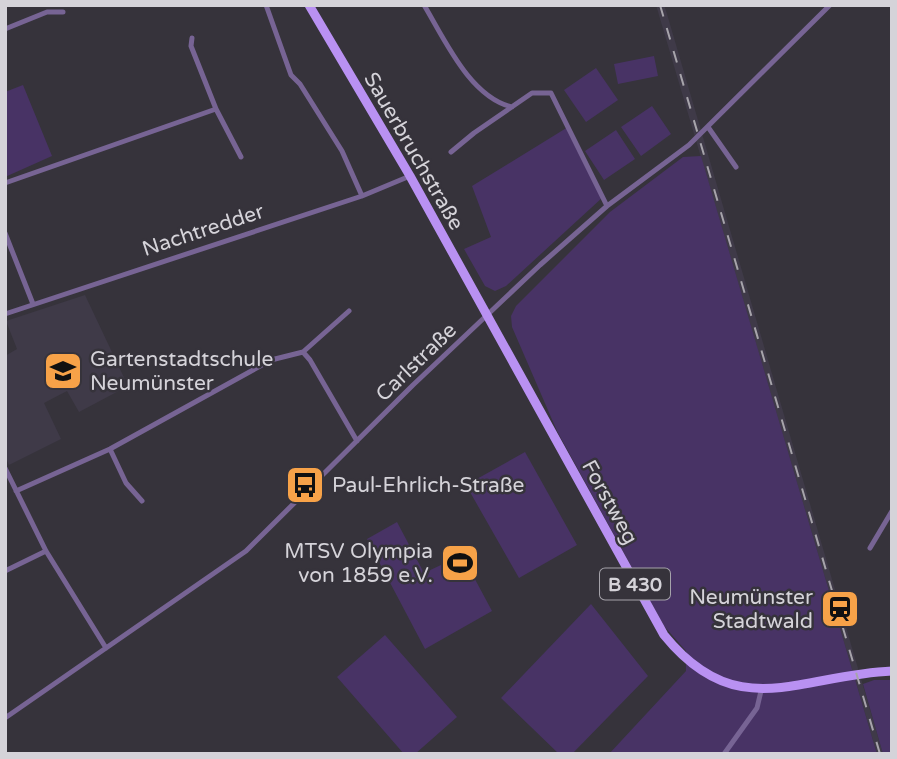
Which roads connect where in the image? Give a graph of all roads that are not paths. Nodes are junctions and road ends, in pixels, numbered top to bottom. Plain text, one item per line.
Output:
1 (266, 5) edge
2 (309, 5) edge
3 (424, 5) edge
4 (831, 5) edge
5 (63, 12) dead end
6 (5, 29) edge
7 (192, 38) dead end
8 (512, 107) junction
9 (216, 109) junction
10 (708, 127) junction
11 (451, 152) dead end
12 (241, 157) dead end
13 (736, 167) dead end
14 (410, 176) junction
15 (5, 183) edge
16 (362, 196) junction
17 (607, 206) junction
18 (5, 233) edge
19 (33, 304) junction
20 (349, 311) dead end
21 (5, 314) edge
22 (487, 315) junction
23 (303, 352) junction
24 (357, 441) junction
25 (110, 449) junction
26 (5, 468) edge
27 (16, 491) junction
28 (142, 501) dead end
29 (892, 511) edge
30 (870, 548) dead end
31 (46, 551) junction
32 (5, 571) edge
33 (106, 648) junction
34 (892, 671) edge
35 (761, 691) junction
36 (5, 718) edge
37 (724, 754) edge

1 - 16 street
2 - 14 main road, Sauerbruchstraße / B 430
3 - 8 street
4 - 10 street, Carlstraße
5 - 6 street
7 - 9 street
8 - 11 street
8 - 17 street
9 - 12 street
9 - 15 street
10 - 13 street
10 - 17 street, Carlstraße
14 - 16 street, Nachtredder
14 - 22 main road, Sauerbruchstraße / B 430
16 - 19 street, Nachtredder
17 - 22 street, Carlstraße
18 - 19 street
19 - 21 street, Nachtredder
20 - 23 street
22 - 24 street, Carlstraße
22 - 35 main road, Forstweg / B 430
23 - 24 street
23 - 25 street
24 - 33 street, Carlstraße
25 - 27 street
25 - 28 street
26 - 27 street
27 - 31 street
29 - 30 street
31 - 32 street
31 - 33 street
33 - 36 street, Carlstraße
34 - 35 main road, Forstweg / B 430
35 - 37 street

